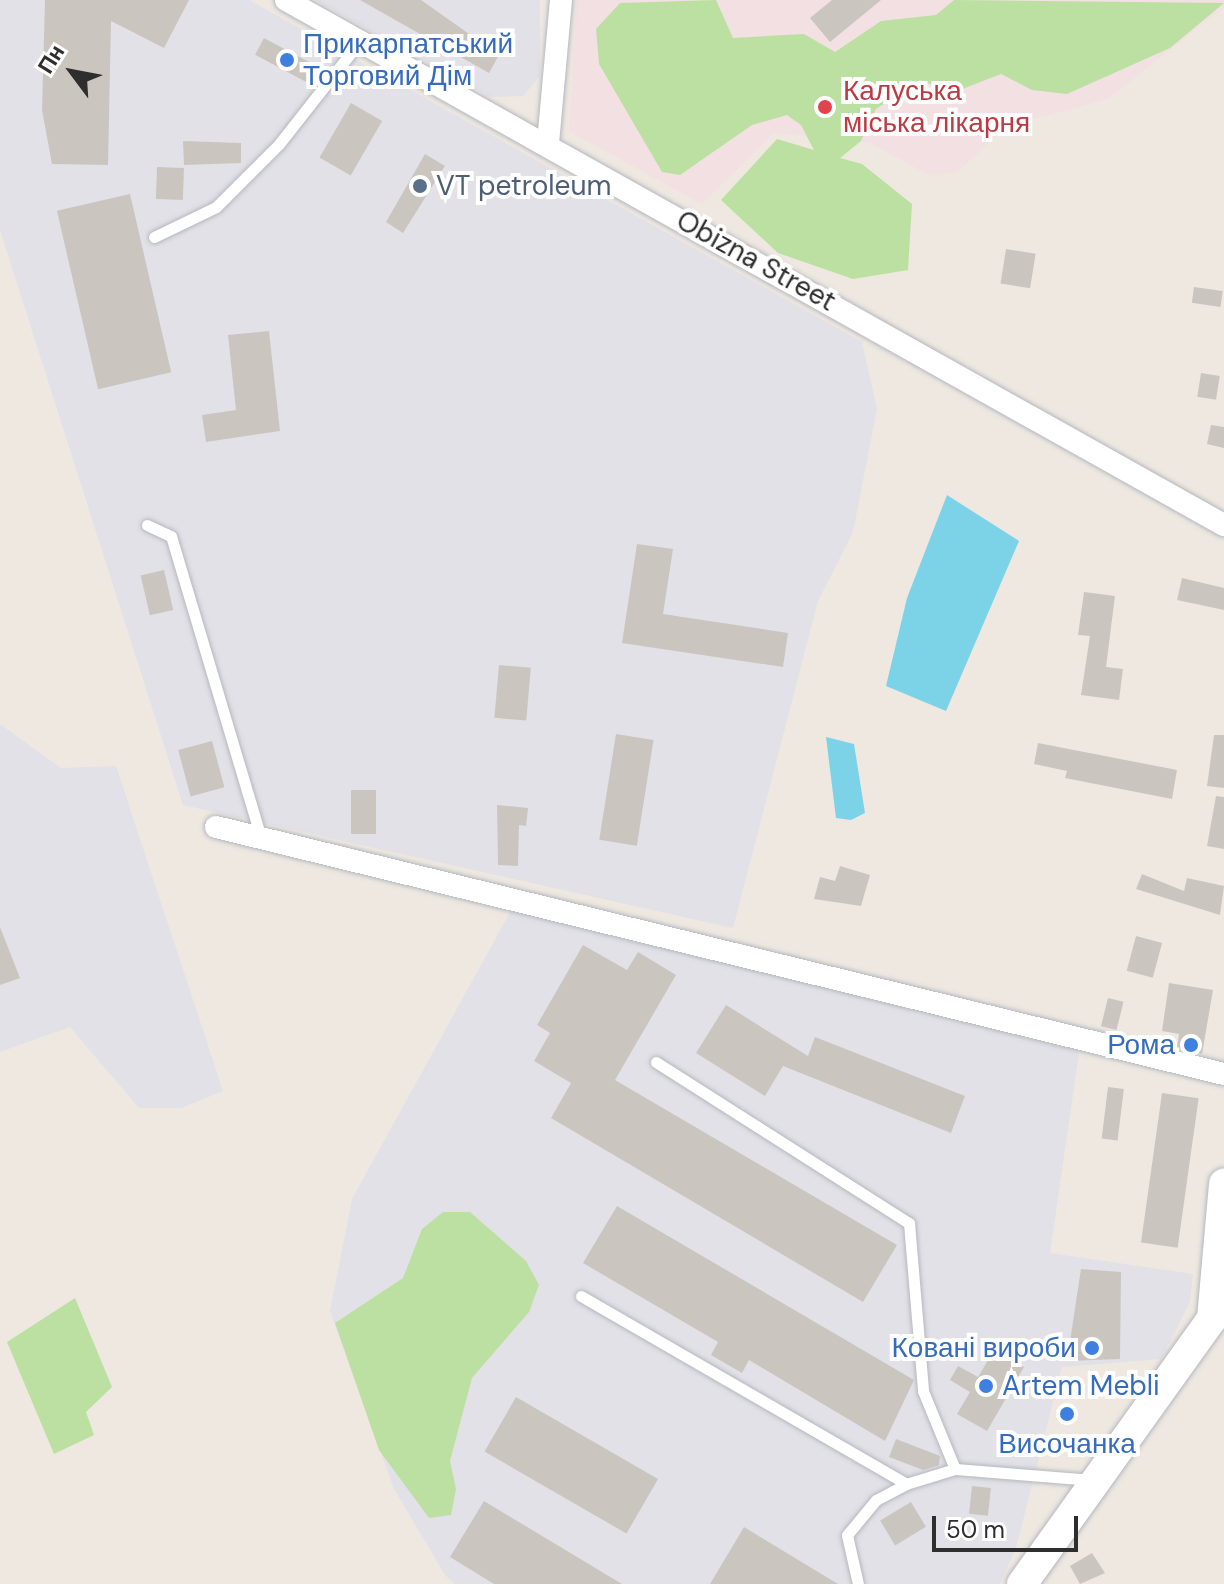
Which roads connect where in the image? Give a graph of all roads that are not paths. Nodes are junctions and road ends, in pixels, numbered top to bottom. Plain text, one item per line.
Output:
1 (286, 0) edge
2 (562, 0) edge
3 (360, 41) junction
4 (548, 143) junction
5 (154, 237) dead end
6 (147, 525) dead end
7 (1224, 525) edge
8 (216, 827) dead end
9 (261, 838) junction
10 (656, 1062) dead end
11 (1224, 1074) edge
12 (1224, 1184) edge
13 (581, 1296) dead end
14 (1218, 1312) edge
15 (955, 1469) junction
16 (1096, 1480) junction
17 (906, 1484) junction
18 (858, 1584) edge
19 (1022, 1584) edge

1 - 3 street, Obizna Street
2 - 4 street
3 - 4 street, Obizna Street
3 - 5 lane
4 - 7 street, Obizna Street
6 - 9 lane
8 - 9 street
9 - 11 street
10 - 15 lane
12 - 14 main road
13 - 17 lane
14 - 16 main road
15 - 16 lane
15 - 17 lane
16 - 19 main road
17 - 18 lane

